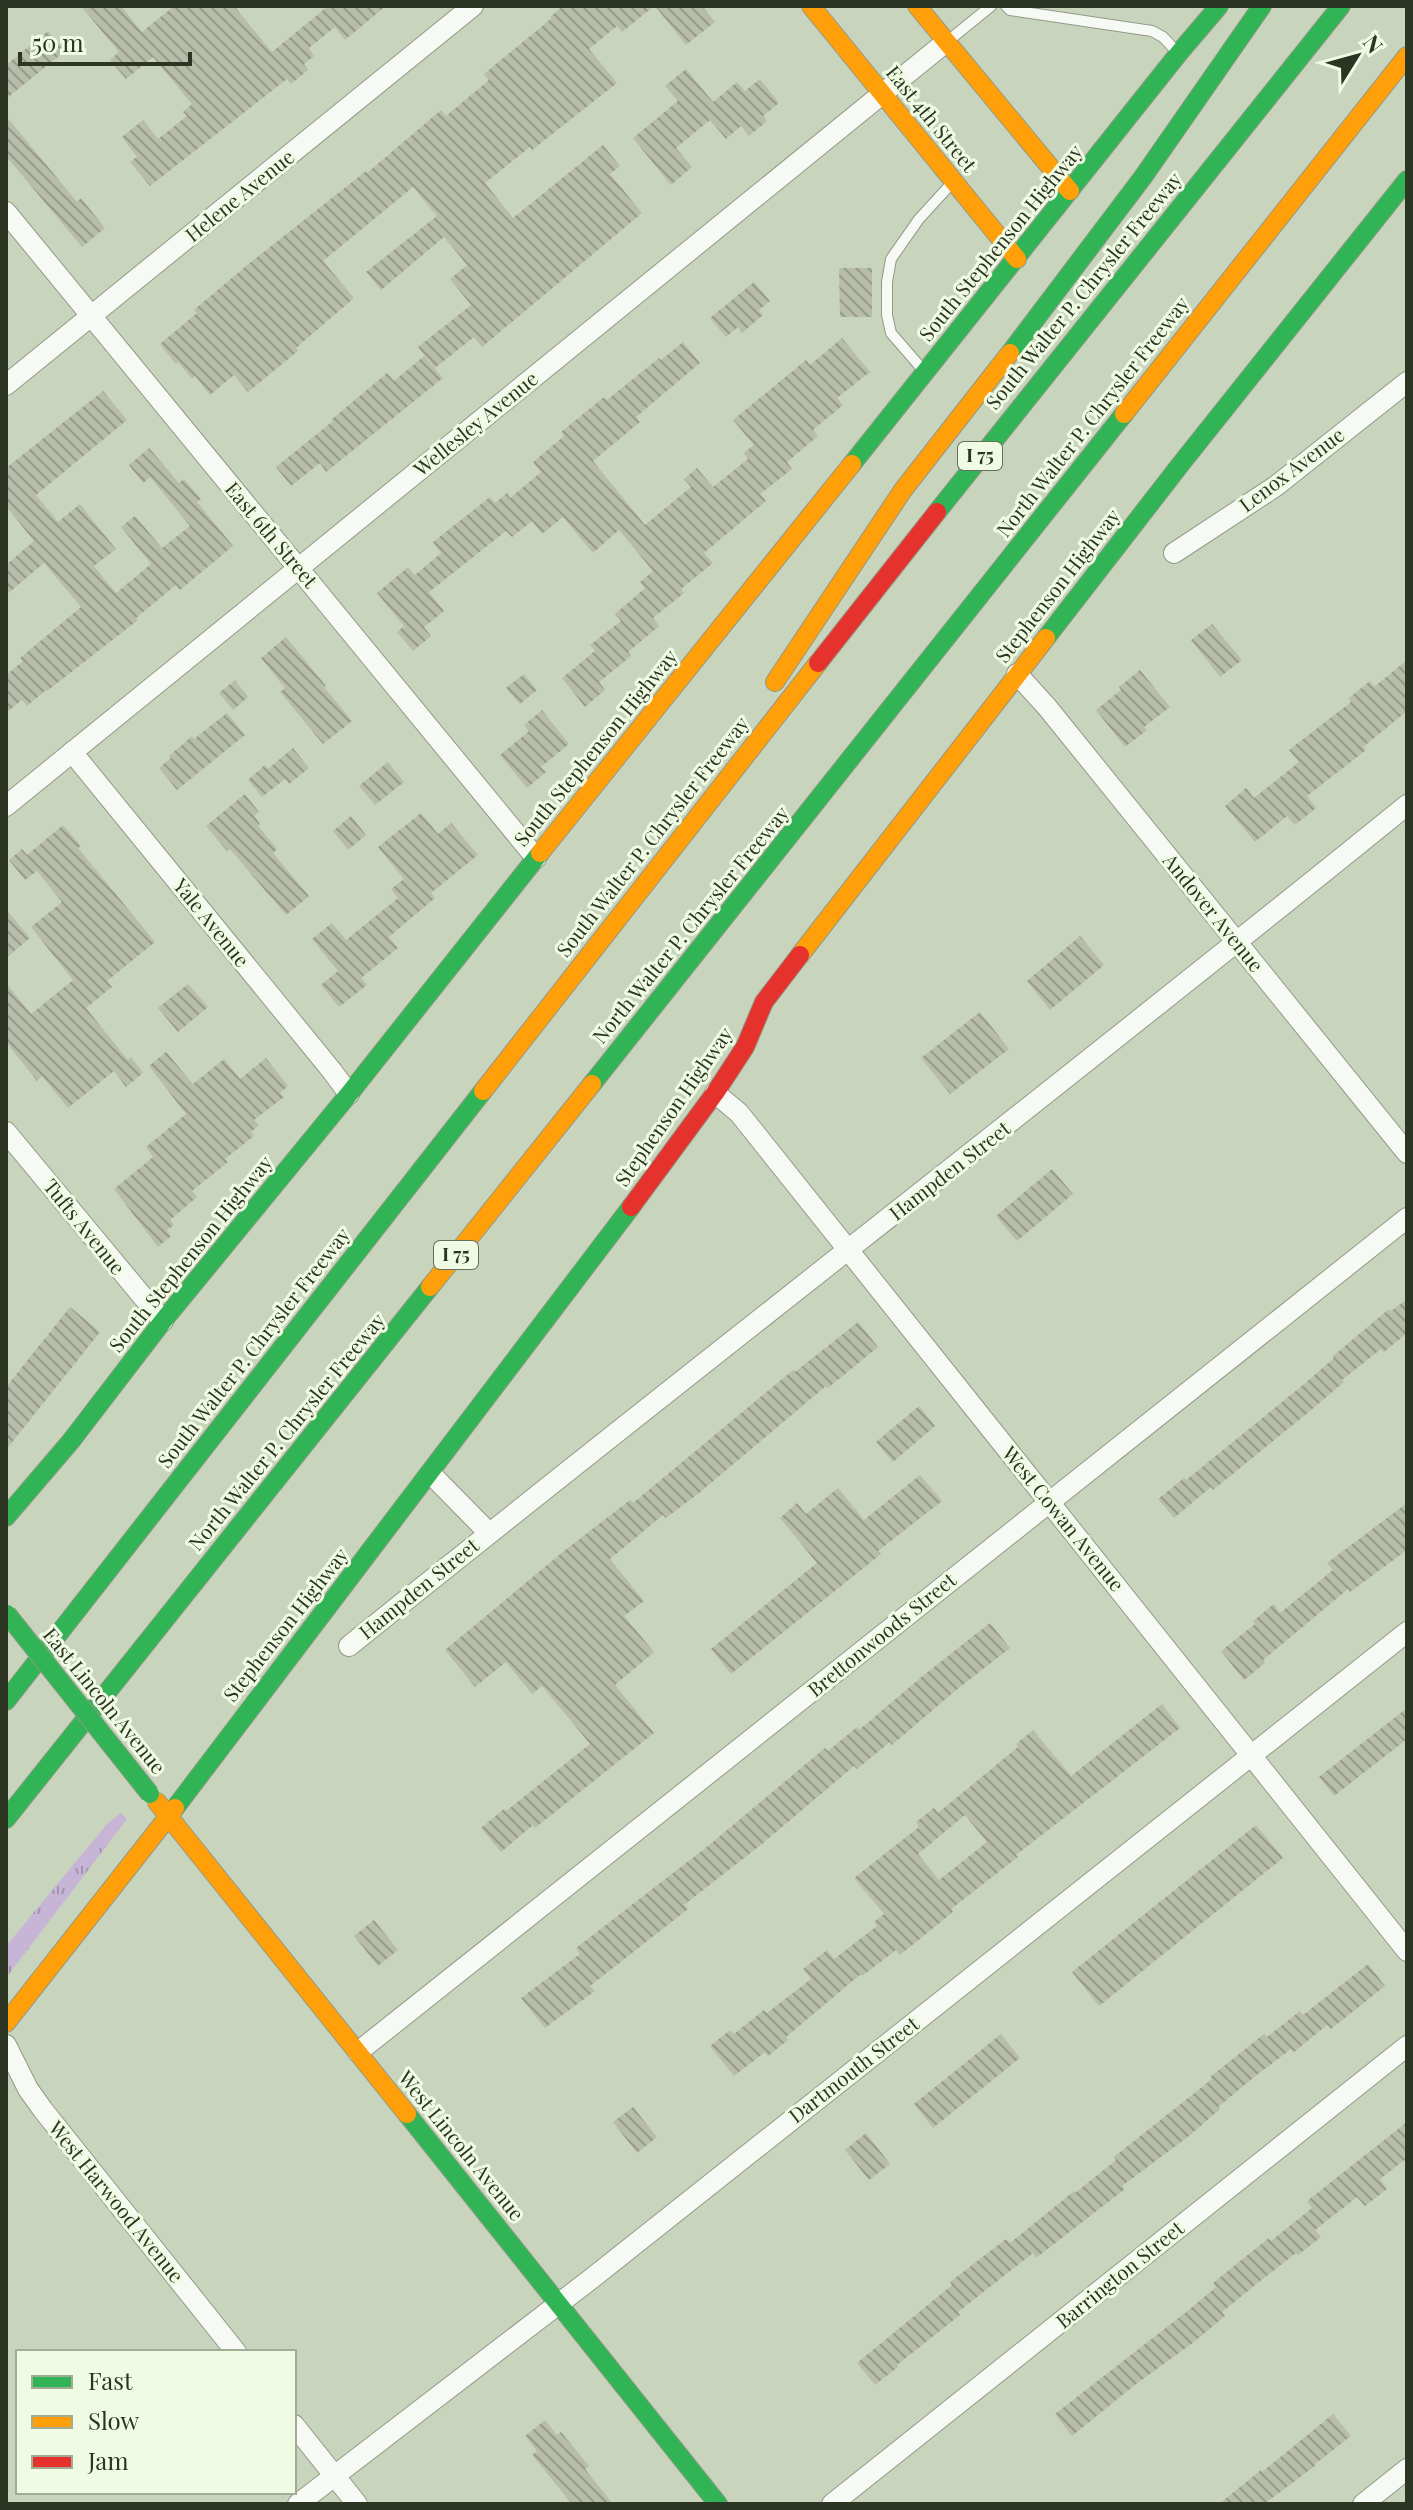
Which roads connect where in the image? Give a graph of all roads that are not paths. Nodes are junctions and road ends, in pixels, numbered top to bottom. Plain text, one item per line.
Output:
1 (473, 6) edge
2 (811, 6) edge
3 (917, 6) edge
4 (991, 6) edge
5 (1006, 6) edge
6 (1219, 6) edge
7 (1262, 6) edge
8 (1341, 6) edge
9 (946, 42) junction
10 (1179, 53) junction
11 (1407, 56) edge
12 (883, 95) junction
13 (1407, 180) edge
14 (953, 182) junction
15 (1070, 191) junction
16 (6, 212) edge
17 (1017, 259) junction
18 (92, 316) junction
19 (926, 373) junction
20 (1407, 382) edge
21 (6, 385) edge
22 (1174, 553) dead end
23 (299, 568) junction
24 (1017, 674) junction
25 (763, 700) dead end
26 (746, 726) dead end
27 (72, 752) junction
28 (1407, 805) edge
29 (6, 806) edge
30 (536, 858) junction
31 (624, 910) junction
32 (1238, 943) junction
33 (715, 1093) junction
34 (349, 1094) junction
35 (6, 1132) edge
36 (1407, 1153) edge
37 (1407, 1218) edge
38 (849, 1251) junction
39 (163, 1321) junction
40 (431, 1474) junction
41 (1050, 1502) junction
42 (6, 1517) edge
43 (489, 1533) junction
44 (6, 1614) edge
45 (1407, 1632) edge
46 (349, 1646) dead end
47 (6, 1701) edge
48 (1252, 1755) junction
49 (169, 1816) junction
50 (6, 1819) edge
51 (1407, 1951) edge
52 (6, 2023) edge
53 (6, 2045) edge
54 (1407, 2046) edge
55 (358, 2052) junction
56 (558, 2304) junction
57 (234, 2350) edge
58 (296, 2427) edge
59 (1407, 2469) edge
60 (335, 2476) junction
61 (298, 2504) edge
62 (357, 2504) edge
63 (718, 2504) edge
64 (832, 2504) edge
65 (1363, 2504) edge

1 - 18 street, Helene Avenue
2 - 12 main road, East 4th Street
3 - 9 main road
4 - 9 lane
5 - 10 lane
6 - 10 main road, South Stephenson Highway
7 - 25 main road
8 - 31 main road, South Walter P. Chrysler Freeway / I 75
9 - 12 street, Wellesley Avenue
9 - 15 main road
10 - 15 main road, South Stephenson Highway
11 - 50 main road, North Walter P. Chrysler Freeway / I 75
12 - 14 main road, East 4th Street
12 - 23 street, Wellesley Avenue
13 - 24 main road, Stephenson Highway
14 - 17 main road, East 4th Street
14 - 19 lane
15 - 17 main road, South Stephenson Highway
16 - 18 street, East 6th Street
17 - 19 main road, South Stephenson Highway
18 - 21 street, Helene Avenue
18 - 23 street, East 6th Street
19 - 30 main road, South Stephenson Highway
20 - 22 street, Lenox Avenue
23 - 27 street, Wellesley Avenue
23 - 30 street, East 6th Street
24 - 32 street, Andover Avenue
24 - 33 main road, Stephenson Highway
26 - 31 main road
27 - 29 street, Wellesley Avenue
27 - 34 street, Yale Avenue
28 - 32 street, Hampden Street
30 - 34 main road, South Stephenson Highway
31 - 47 main road, South Walter P. Chrysler Freeway / I 75
32 - 36 street, Andover Avenue
32 - 38 street, Hampden Street
33 - 38 street, West Cowan Avenue
33 - 40 main road, Stephenson Highway
34 - 39 main road, South Stephenson Highway
35 - 39 street, Tufts Avenue
37 - 41 street, Brettonwoods Street
38 - 41 street, West Cowan Avenue
38 - 43 street, Hampden Street
39 - 42 main road, South Stephenson Highway
40 - 43 street, Hampden Street
40 - 49 main road, Stephenson Highway
41 - 48 street, West Cowan Avenue
41 - 55 street, Brettonwoods Street
43 - 46 street, Hampden Street
44 - 49 main road, East Lincoln Avenue, bridge
45 - 48 street, Dartmouth Street
48 - 51 street, West Cowan Avenue
48 - 56 street, Dartmouth Street
49 - 52 main road, Stephenson Highway
49 - 55 main road, West Lincoln Avenue
53 - 57 street, West Harwood Avenue
54 - 64 street, Barrington Street
55 - 56 main road, West Lincoln Avenue
56 - 60 street, Dartmouth Street
56 - 63 main road, West Lincoln Avenue
58 - 60 street
59 - 65 street
60 - 61 street, Dartmouth Street
60 - 62 street

